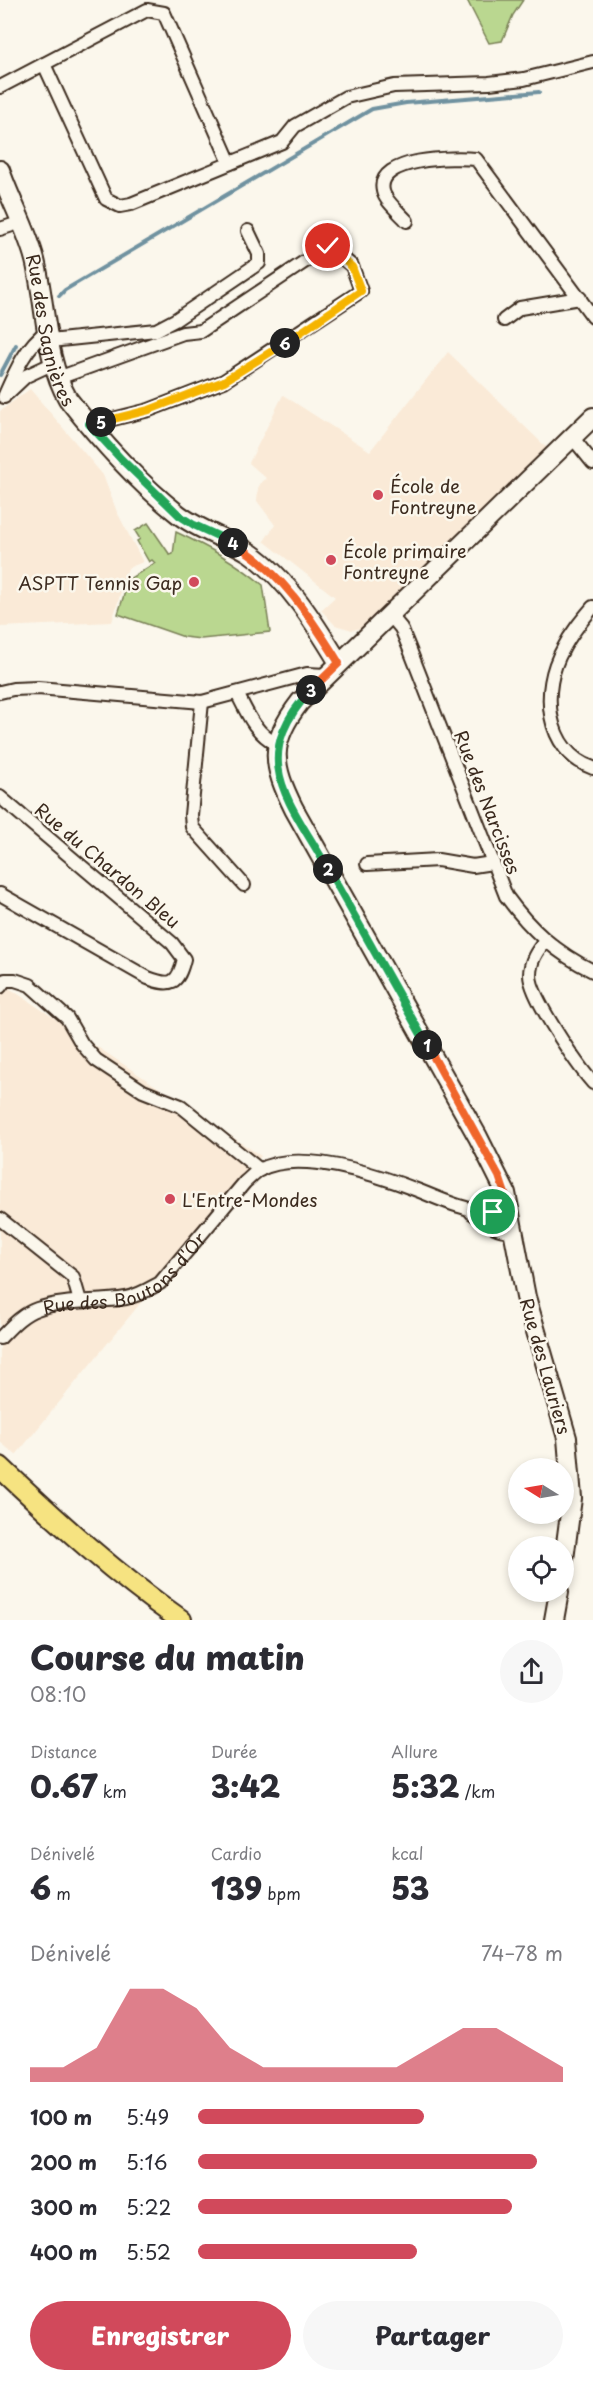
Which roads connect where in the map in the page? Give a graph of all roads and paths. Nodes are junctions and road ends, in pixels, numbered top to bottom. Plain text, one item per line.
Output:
1 (593, 62) edge
2 (44, 64) junction
3 (0, 87) edge
4 (230, 163) junction
5 (0, 170) edge
6 (407, 221) dead end
7 (22, 222) junction
8 (0, 229) edge
9 (248, 231) dead end
10 (580, 298) junction
11 (593, 317) edge
12 (504, 320) dead end
13 (49, 335) junction
14 (56, 370) junction
15 (2, 398) edge
16 (593, 417) edge
17 (89, 424) junction
18 (572, 437) junction
19 (593, 463) edge
20 (593, 607) edge
21 (390, 615) junction
22 (339, 663) junction
23 (326, 675) junction
24 (0, 692) edge
25 (237, 693) junction
26 (202, 702) junction
27 (278, 745) junction
28 (593, 768) edge
29 (0, 797) edge
30 (492, 863) junction
31 (367, 864) dead end
32 (244, 885) dead end
33 (0, 894) edge
34 (545, 941) junction
35 (593, 971) edge
36 (0, 987) edge
37 (593, 1083) edge
38 (260, 1170) junction
39 (510, 1209) junction
40 (467, 1210) junction
41 (0, 1219) edge
42 (513, 1230) junction
43 (80, 1301) junction
44 (0, 1338) edge
45 (0, 1467) edge
46 (567, 1536) edge
47 (557, 1602) edge
48 (181, 1620) edge
49 (554, 1620) edge

1 - 4 street
2 - 3 street
2 - 4 street
2 - 4 street
5 - 7 main road, Rue des Sagnières
6 - 10 street
7 - 8 street
7 - 13 main road, Rue des Sagnières
9 - 13 street
10 - 11 street
10 - 12 street
13 - 14 main road, Rue des Sagnières
13 - 15 street
14 - 15 street
14 - 17 main road, Rue des Sagnières
14 - 17 street
16 - 18 main road
17 - 22 main road, Rue des Sagnières
18 - 19 street
18 - 21 main road
20 - 28 street
21 - 22 main road
21 - 30 street, Rue des Narcisses
22 - 23 main road
23 - 25 street
23 - 27 main road
24 - 26 street
25 - 26 street
25 - 27 street
26 - 32 street
27 - 39 main road
29 - 33 street, Rue du Chardon Bleu
30 - 31 street
30 - 34 street, Rue des Narcisses
34 - 35 street, Rue des Narcisses
34 - 37 street
36 - 38 street
38 - 40 street, Rue des Boutons d'Or
38 - 43 street, Rue des Boutons d'Or
39 - 40 street, Rue des Boutons d'Or
39 - 42 main road, Rue des Lauriers
40 - 42 street, Rue des Boutons d'Or
41 - 43 street
42 - 46 main road, Rue des Lauriers
43 - 44 street, Rue des Boutons d'Or
45 - 48 main road
47 - 49 main road

